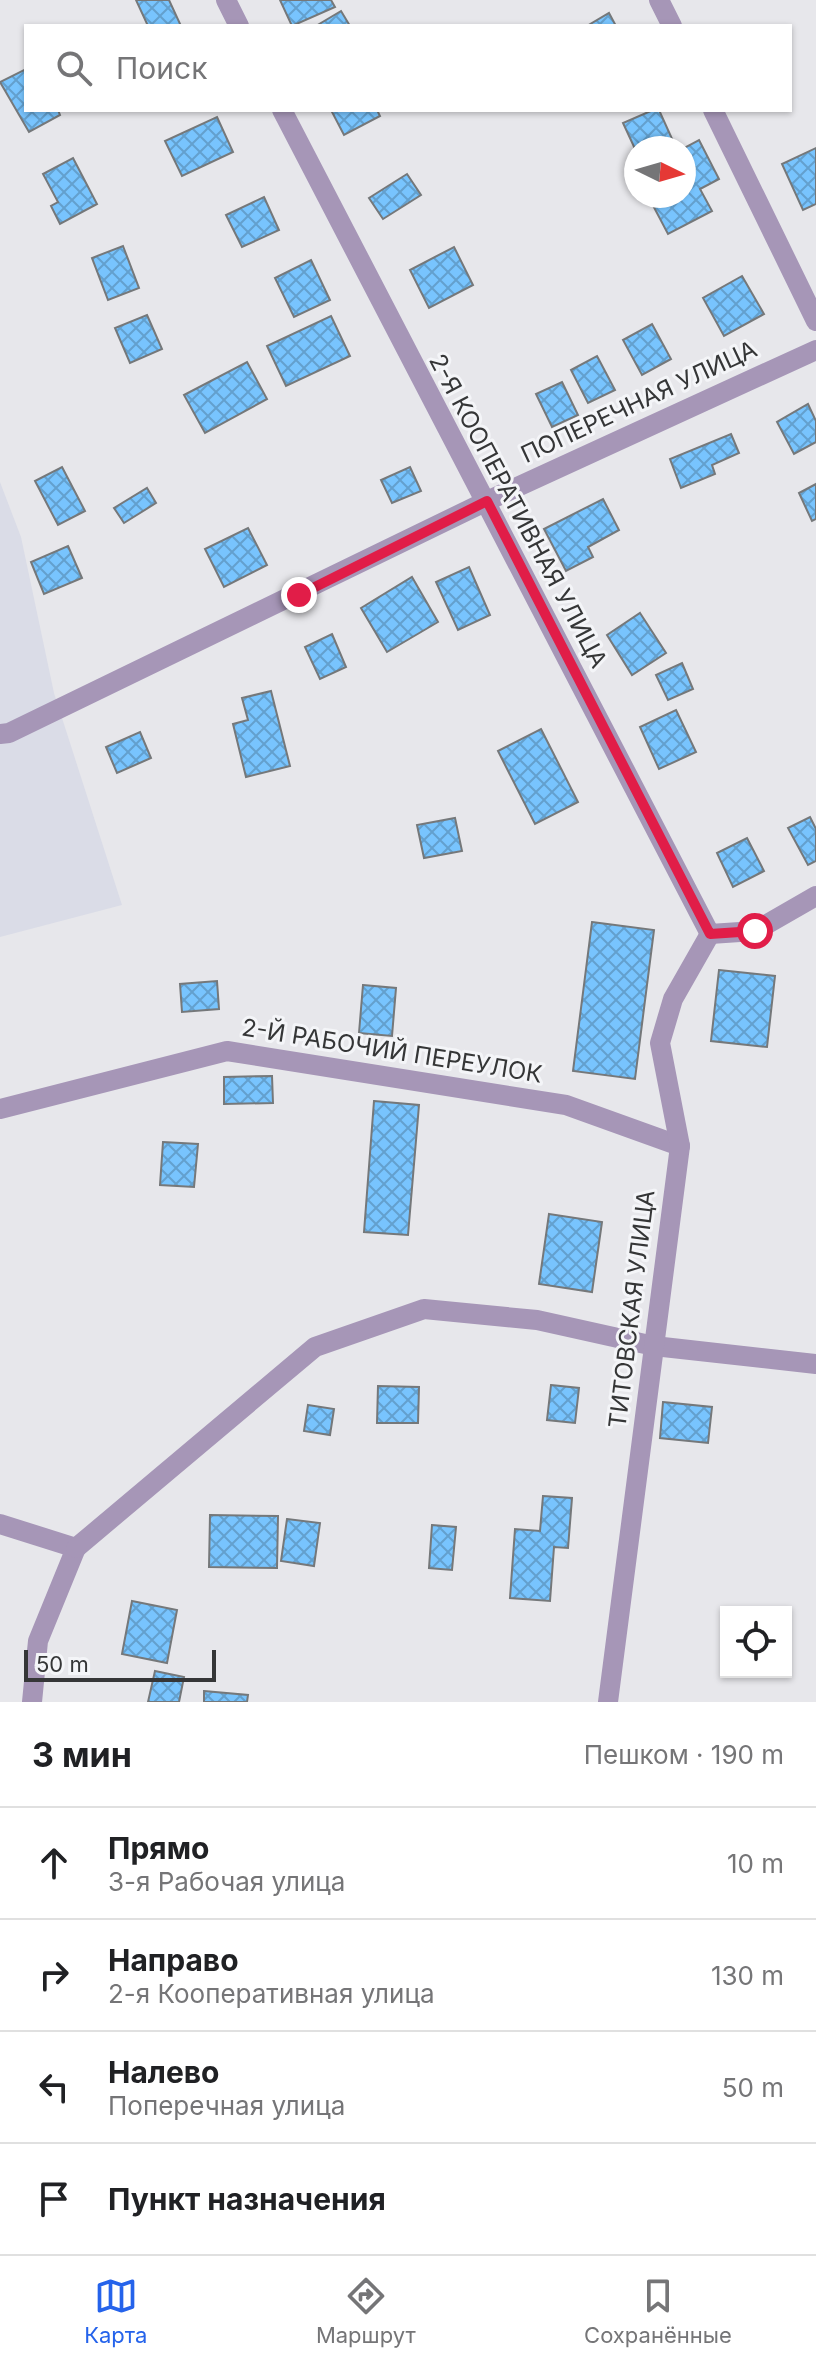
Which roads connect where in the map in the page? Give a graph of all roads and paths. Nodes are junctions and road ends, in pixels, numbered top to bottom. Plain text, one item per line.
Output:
1 (226, 0) edge
2 (659, 0) edge
3 (238, 24) edge
4 (671, 24) edge
5 (283, 112) edge
6 (714, 112) edge
7 (816, 321) edge
8 (816, 350) edge
9 (487, 501) junction
10 (4, 734) edge
11 (816, 896) edge
12 (710, 934) junction
13 (0, 1109) edge
14 (680, 1146) junction
15 (654, 1346) junction
16 (816, 1364) edge
17 (0, 1524) edge
18 (76, 1548) junction
19 (32, 1702) edge
20 (608, 1702) edge

1 - 3 street
2 - 4 street
5 - 9 street, 2-Я КООПЕРАТИВНАЯ УЛИЦА
6 - 7 street
8 - 9 street, ПОПЕРЕЧНАЯ УЛИЦА
9 - 10 street, ПОПЕРЕЧНАЯ УЛИЦА
9 - 12 street, 2-Я КООПЕРАТИВНАЯ УЛИЦА
11 - 12 street
12 - 14 street, ТИТОВСКАЯ УЛИЦА
13 - 14 street, 2-Й РАБОЧИЙ ПЕРЕУЛОК
14 - 15 street, ТИТОВСКАЯ УЛИЦА
15 - 16 street
15 - 18 street
15 - 20 street, ТИТОВСКАЯ УЛИЦА
17 - 18 street
18 - 19 street

